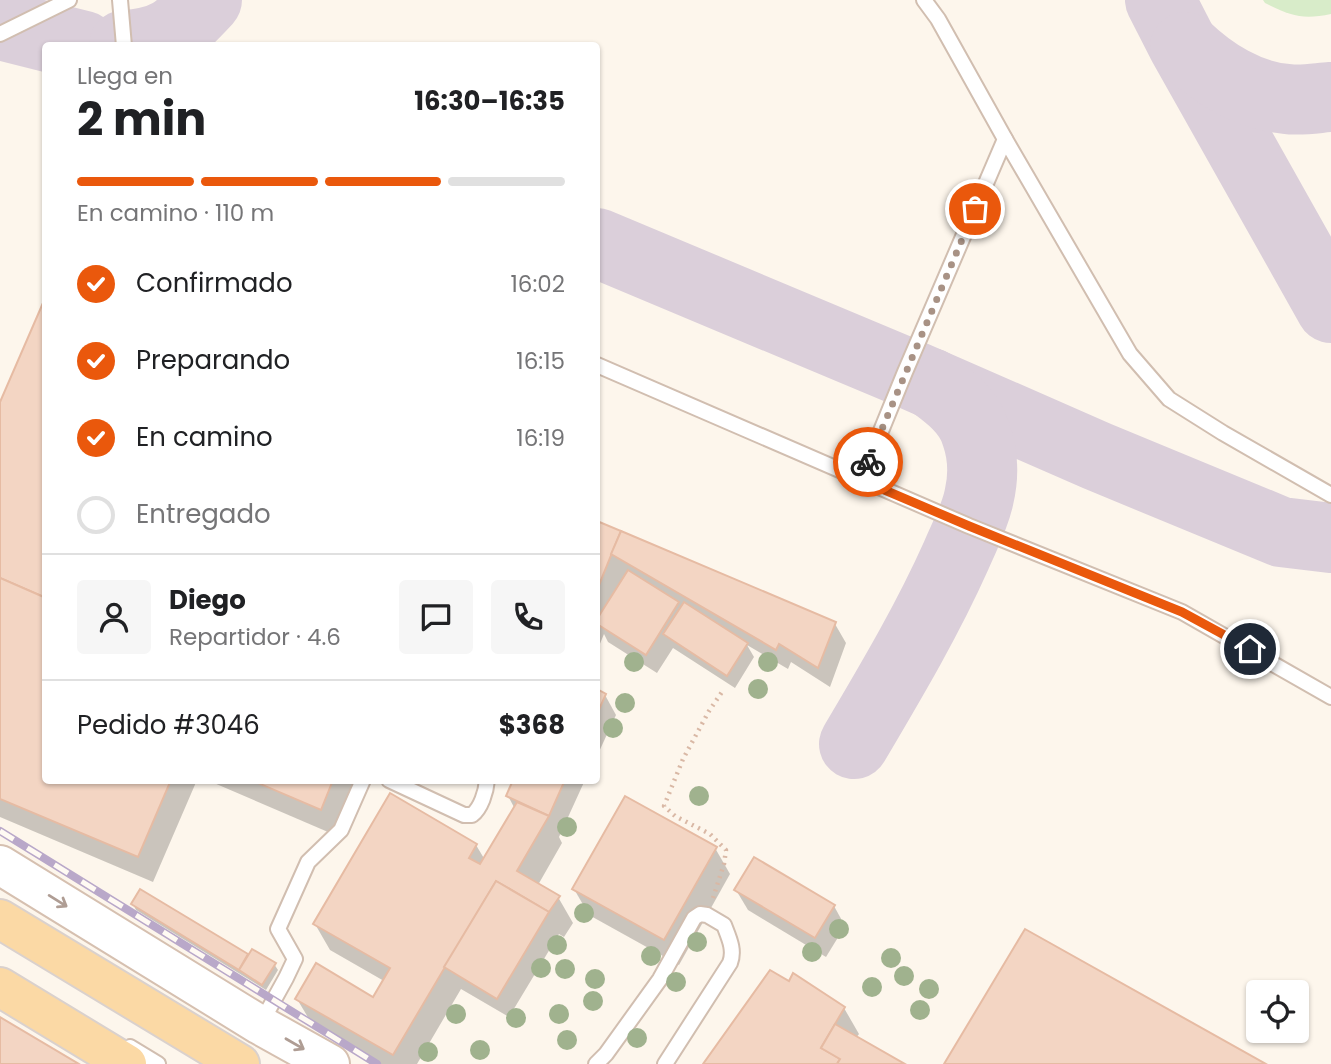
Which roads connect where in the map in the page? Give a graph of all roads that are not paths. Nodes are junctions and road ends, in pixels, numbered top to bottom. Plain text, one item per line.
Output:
1 (69, 0) edge
2 (120, 0) edge
3 (924, 0) edge
4 (0, 34) edge
5 (124, 42) edge
6 (1004, 139) junction
7 (600, 366) edge
8 (861, 480) junction
9 (1331, 495) edge
10 (1331, 696) edge
11 (361, 784) edge
12 (398, 784) edge
13 (487, 784) edge
14 (0, 865) edge
15 (0, 919) edge
16 (0, 987) edge
17 (260, 1025) junction
18 (120, 1050) edge
19 (158, 1064) edge
20 (240, 1064) edge
21 (330, 1064) edge
22 (596, 1064) edge
23 (665, 1064) edge

1 - 4 lane
2 - 5 lane
3 - 6 lane
6 - 8 lane
6 - 9 lane
7 - 8 lane
8 - 10 lane
11 - 17 lane
12 - 13 lane
14 -> 17 street
15 - 20 main road
16 - 18 main road
17 -> 21 street
18 - 19 lane
22 - 23 lane

